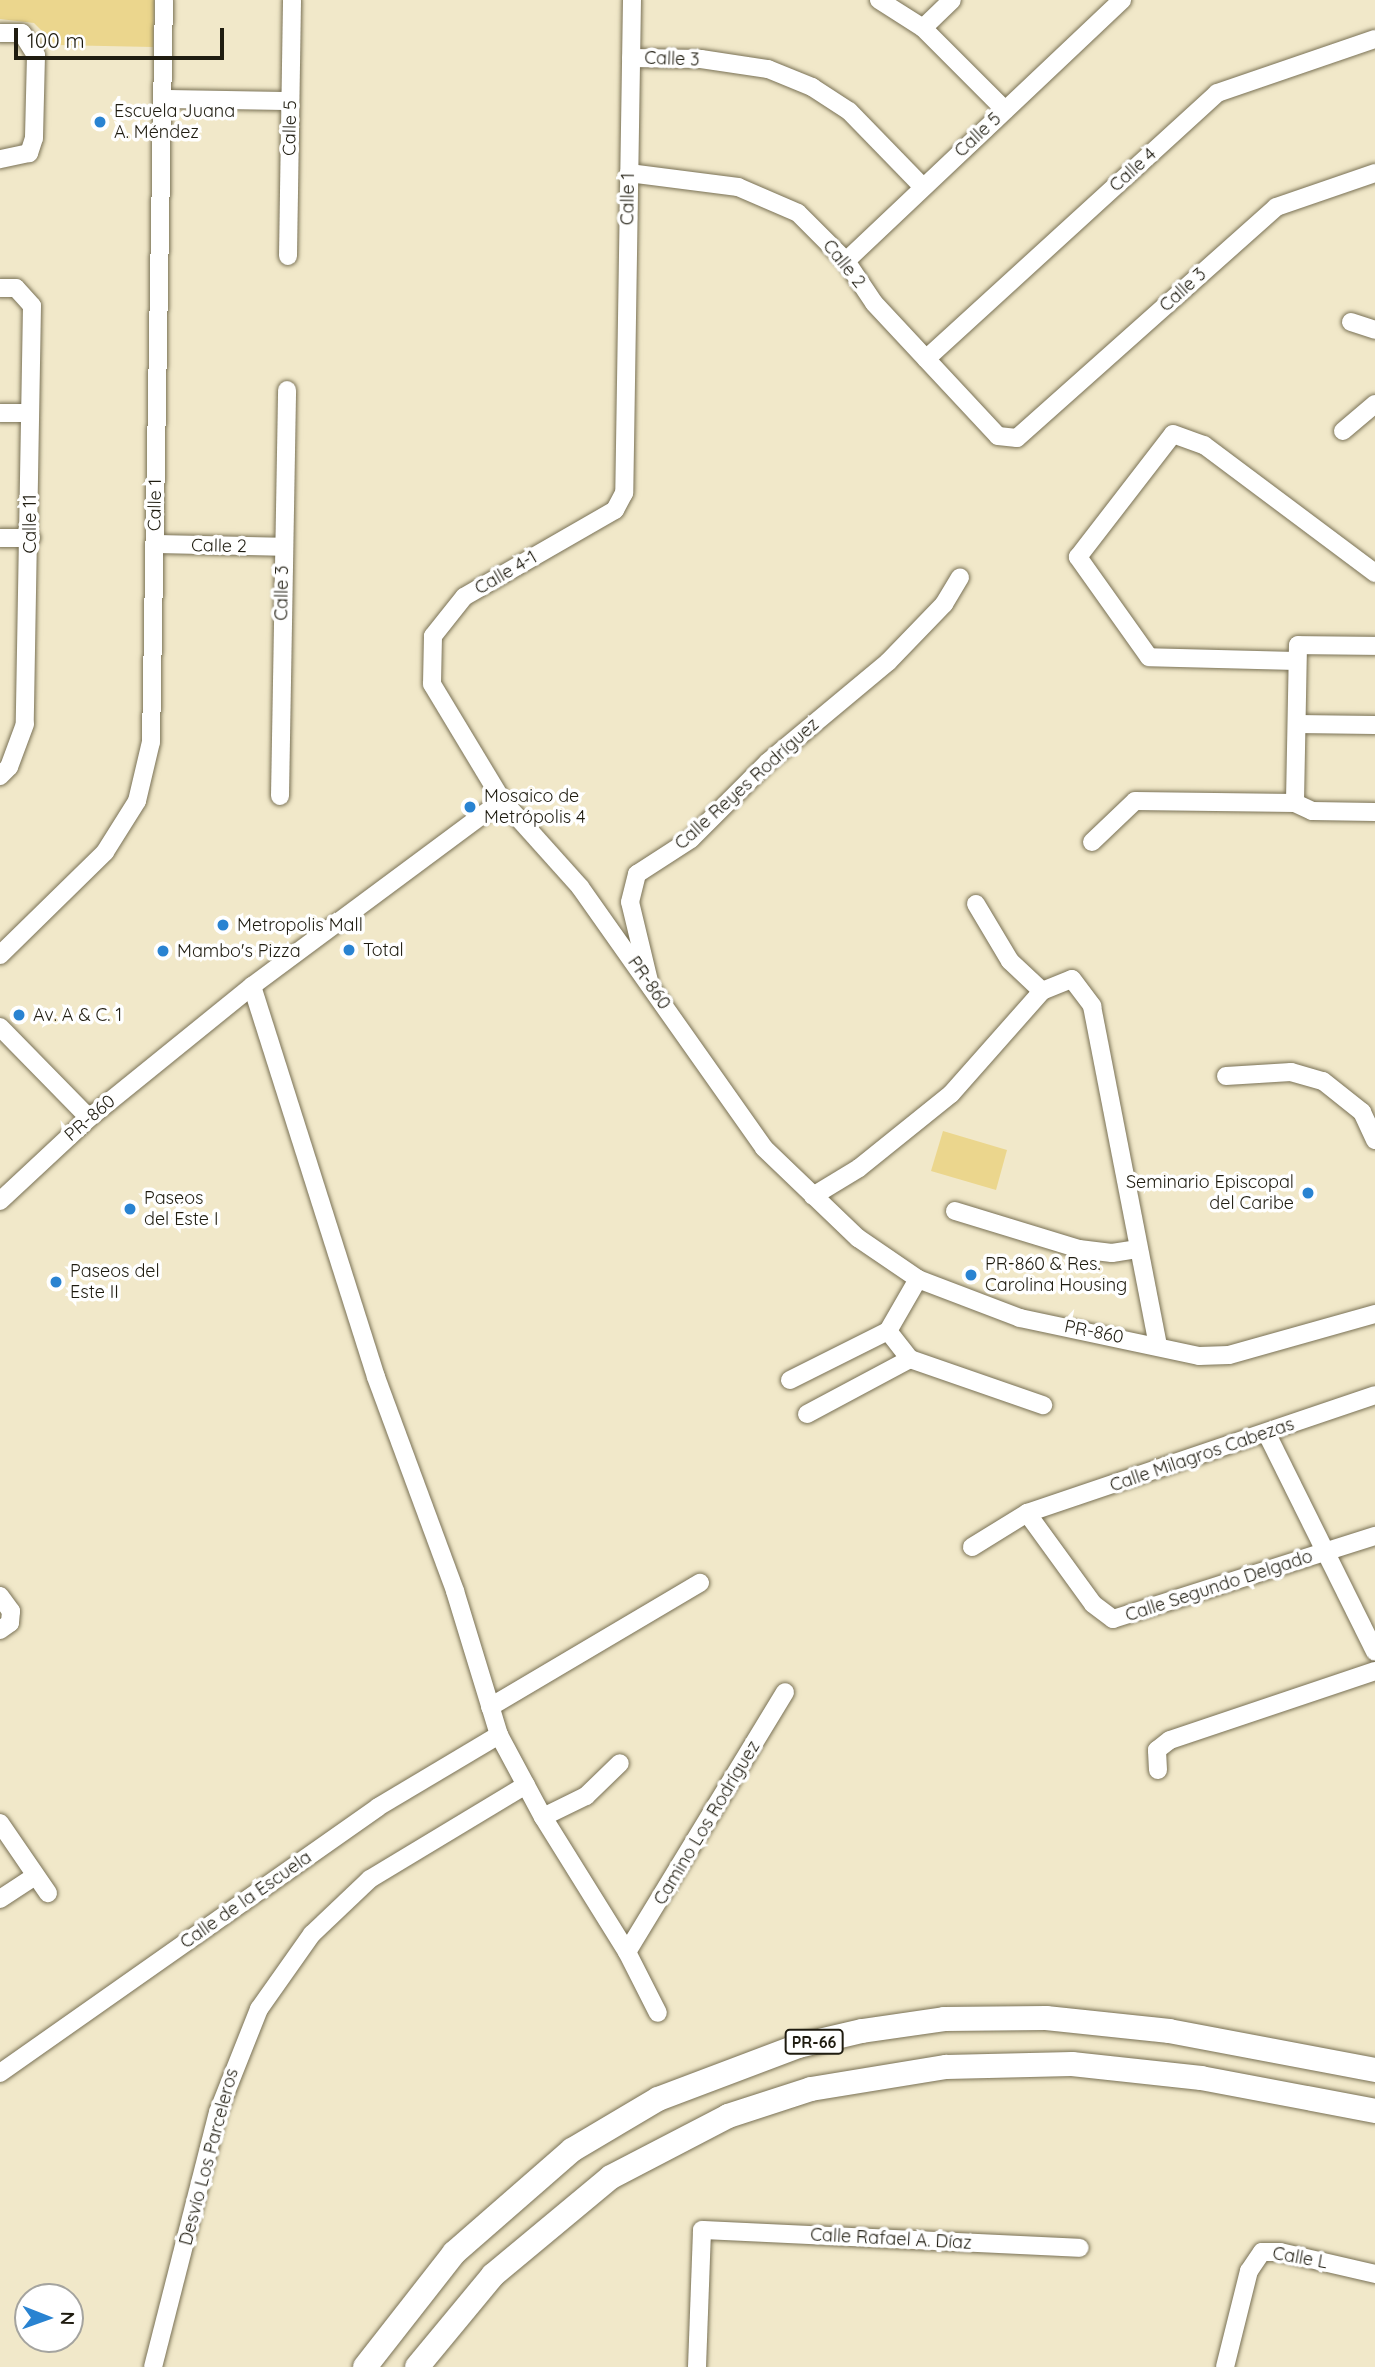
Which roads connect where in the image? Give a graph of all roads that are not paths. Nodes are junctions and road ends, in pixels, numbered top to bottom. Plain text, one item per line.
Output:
1 (164, 0) edge
2 (292, 0) edge
3 (632, 0) edge
4 (880, 0) edge
5 (952, 0) edge
6 (1116, 5) edge
7 (923, 28) junction
8 (0, 33) edge
9 (1375, 39) edge
10 (631, 58) junction
11 (163, 99) junction
12 (290, 101) junction
13 (1005, 110) junction
14 (0, 159) edge
15 (629, 173) junction
16 (1375, 173) edge
17 (922, 186) junction
18 (288, 256) dead end
19 (846, 261) junction
20 (0, 288) edge
21 (1351, 322) dead end
22 (1375, 330) edge
23 (926, 359) junction
24 (287, 390) dead end
25 (1375, 404) edge
26 (0, 413) edge
27 (29, 413) junction
28 (1343, 431) dead end
29 (1011, 438) joint
30 (624, 439) joint
31 (0, 538) edge
32 (31, 538) junction
33 (155, 544) junction
34 (283, 547) junction
35 (1375, 573) edge
36 (960, 578) dead end
37 (1375, 646) edge
38 (1297, 661) junction
39 (1297, 723) junction
40 (1375, 725) edge
41 (0, 776) edge
42 (280, 796) dead end
43 (502, 800) junction
44 (1294, 803) junction
45 (1375, 812) edge
46 (1092, 842) dead end
47 (976, 904) dead end
48 (0, 955) edge
49 (650, 984) junction
50 (251, 986) junction
51 (1042, 990) junction
52 (0, 1027) edge
53 (1226, 1076) dead end
54 (89, 1118) junction
55 (1375, 1140) edge
56 (813, 1196) junction
57 (0, 1201) edge
58 (955, 1211) dead end
59 (1136, 1249) junction
60 (918, 1279) junction
61 (1375, 1314) edge
62 (888, 1331) junction
63 (1157, 1344) junction
64 (910, 1359) junction
65 (790, 1380) dead end
66 (1375, 1395) edge
67 (1043, 1405) dead end
68 (807, 1414) dead end
69 (1267, 1434) junction
70 (1027, 1513) junction
71 (1375, 1536) edge
72 (972, 1547) dead end
73 (1326, 1552) junction
74 (699, 1583) dead end
75 (0, 1596) edge
76 (0, 1630) edge
77 (1375, 1652) edge
78 (1375, 1671) edge
79 (785, 1692) dead end
80 (490, 1707) junction
81 (499, 1735) junction
82 (620, 1763) dead end
83 (1158, 1770) dead end
84 (526, 1785) junction
85 (543, 1817) junction
86 (0, 1823) edge
87 (36, 1876) junction
88 (48, 1893) dead end
89 (0, 1899) edge
90 (627, 1952) junction
91 (657, 2013) dead end
92 (1375, 2070) edge
93 (0, 2073) edge
94 (1375, 2111) edge
95 (1080, 2248) dead end
96 (1375, 2274) edge
97 (153, 2367) edge
98 (365, 2367) edge
99 (417, 2367) edge
100 (697, 2367) edge
101 (1225, 2367) edge

1 - 11 street, Calle 1
2 - 12 street, Calle 5
3 - 10 street, Calle 1
4 - 7 street
5 - 7 street
6 - 13 street, Calle 5
7 - 13 street
8 - 14 street
9 - 23 street, Calle 4
10 - 15 street, Calle 1
10 - 17 street, Calle 3
11 - 12 street
11 - 33 street, Calle 1
12 - 18 street, Calle 5
13 - 17 street, Calle 5
15 - 19 street, Calle 2
15 - 30 street, Calle 1
16 - 29 street, Calle 3
17 - 19 street, Calle 5
19 - 23 street, Calle 2
20 - 27 street, Calle 11
21 - 22 street
23 - 29 street, Calle 2
24 - 34 street, Calle 3
25 - 28 street
26 - 27 street
27 - 32 street, Calle 11
30 - 43 street, Calle 4-1
31 - 32 street
32 - 41 street, Calle 11
33 - 34 street, Calle 2
33 - 48 street, Calle 1
34 - 42 street, Calle 3
35 - 38 street
36 - 49 street, Calle Reyes Rodríguez
37 - 38 street
38 - 39 street
39 - 40 street
39 - 44 street
43 - 49 street, PR-860 / PR-860
43 - 50 street, PR-860 / PR-860
44 - 45 street
44 - 46 street
47 - 51 street
49 - 56 street, PR-860 / PR-860
50 - 54 street, PR-860 / PR-860
50 - 80 street
51 - 56 street
51 - 59 street
52 - 54 street
53 - 55 street
54 - 57 street, PR-860 / PR-860
56 - 60 street, PR-860 / PR-860
58 - 59 street
59 - 63 street
60 - 62 street
60 - 63 street, PR-860 / PR-860
61 - 63 street, PR-860 / PR-860
62 - 64 street
62 - 65 street
64 - 67 street
64 - 68 street
66 - 69 street, Calle Milagros Cabezas
69 - 70 street, Calle Milagros Cabezas
69 - 73 street
70 - 72 street, Calle Milagros Cabezas
70 - 73 street, Calle Segundo Delgado
71 - 73 street, Calle Segundo Delgado
73 - 77 street
74 - 80 street
75 - 76 street
78 - 83 street
79 - 90 street, Camino Los Rodríguez
80 - 81 street
81 - 84 street
81 - 93 street, Calle de la Escuela
82 - 85 street
84 - 85 street
84 - 97 street, Desvío Los Parceleros
85 - 90 street
86 - 87 street
87 - 88 street
87 - 89 street
90 - 91 street
92 - 98 highway, PR-66
94 - 99 highway
95 - 100 street, Calle Rafael A. Díaz
96 - 101 street, Calle L

